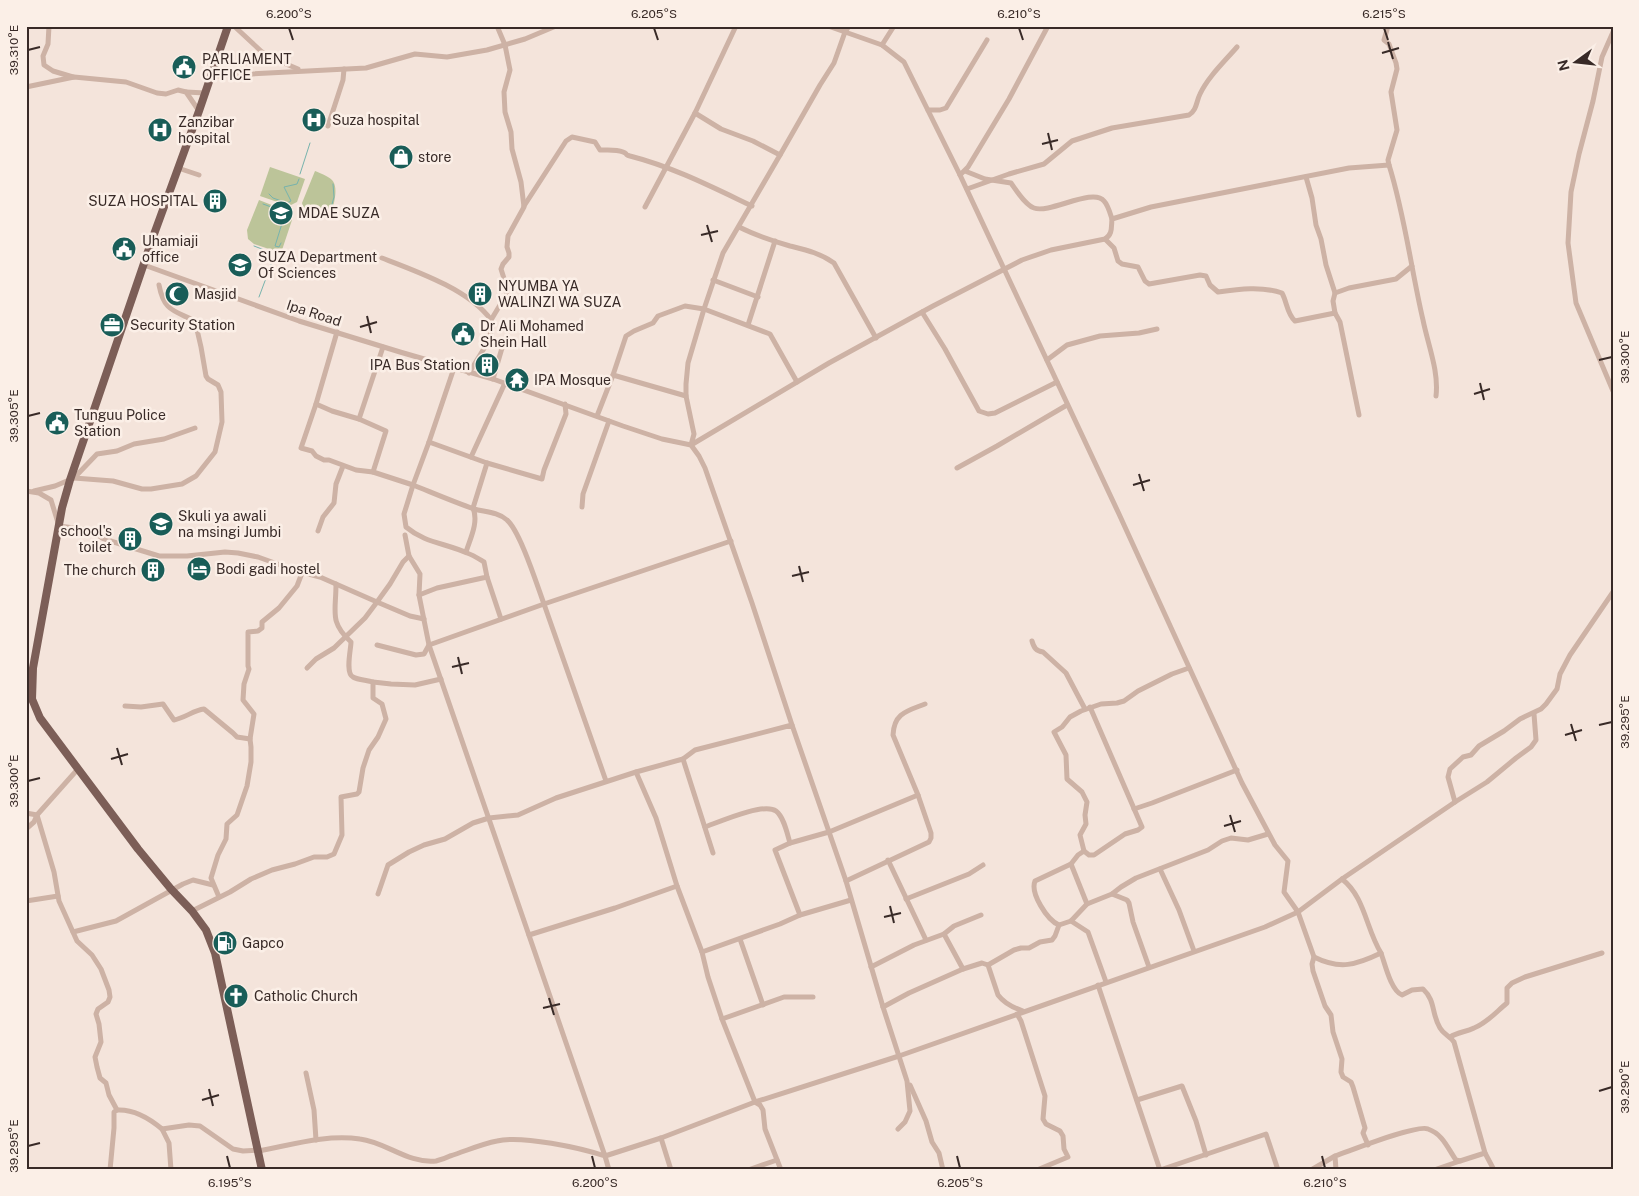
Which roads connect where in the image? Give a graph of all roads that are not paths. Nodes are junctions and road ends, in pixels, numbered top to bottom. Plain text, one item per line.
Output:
1 (49, 26) edge
2 (228, 26) edge
3 (234, 26) edge
4 (497, 26) edge
5 (556, 26) edge
6 (736, 26) edge
7 (828, 26) edge
8 (849, 26) edge
9 (894, 26) edge
10 (1048, 26) edge
11 (1388, 26) edge
12 (845, 32) junction
13 (1613, 32) edge
14 (987, 40) dead end
15 (506, 45) junction
16 (882, 45) junction
17 (1237, 47) dead end
18 (344, 69) junction
19 (300, 70) junction
20 (211, 76) junction
21 (74, 77) junction
22 (26, 87) edge
23 (186, 92) junction
24 (206, 93) junction
25 (928, 110) junction
26 (199, 111) junction
27 (695, 113) junction
28 (328, 126) dead end
29 (780, 155) junction
30 (1389, 165) junction
31 (666, 167) junction
32 (178, 168) junction
33 (962, 173) junction
34 (199, 176) dead end
35 (1306, 177) junction
36 (994, 180) junction
37 (968, 188) junction
38 (752, 206) junction
39 (524, 207) junction
40 (645, 207) dead end
41 (1112, 219) junction
42 (738, 228) junction
43 (1105, 239) junction
44 (775, 241) junction
45 (382, 258) dead end
46 (144, 265) junction
47 (1412, 266) junction
48 (1005, 269) junction
49 (713, 280) junction
50 (159, 285) dead end
51 (1335, 293) junction
52 (758, 297) junction
53 (704, 309) junction
54 (922, 312) junction
55 (1336, 313) junction
56 (492, 320) junction
57 (748, 325) junction
58 (1157, 329) dead end
59 (336, 332) junction
60 (876, 338) junction
61 (504, 340) dead end
62 (383, 347) junction
63 (1047, 360) junction
64 (454, 368) junction
65 (469, 373) junction
66 (613, 375) junction
67 (493, 379) junction
68 (797, 382) junction
69 (1057, 382) junction
70 (505, 383) junction
71 (1613, 391) edge
72 (686, 396) junction
73 (1436, 396) dead end
74 (316, 404) junction
75 (565, 404) junction
76 (1067, 405) junction
77 (1359, 415) dead end
78 (598, 416) junction
79 (359, 419) junction
80 (609, 421) junction
81 (195, 428) dead end
82 (430, 442) junction
83 (691, 445) junction
84 (471, 457) junction
85 (487, 463) junction
86 (343, 466) junction
87 (957, 468) dead end
88 (372, 472) junction
89 (72, 479) junction
90 (413, 484) junction
91 (26, 491) edge
92 (582, 507) dead end
93 (473, 508) junction
94 (59, 526) junction
95 (318, 531) dead end
96 (405, 535) dead end
97 (731, 541) junction
98 (466, 552) junction
99 (409, 556) junction
100 (302, 573) junction
101 (487, 577) junction
102 (336, 584) junction
103 (1613, 592) edge
104 (419, 595) junction
105 (377, 602) junction
106 (544, 604) junction
107 (424, 618) junction
108 (501, 620) junction
109 (345, 636) junction
110 (1032, 641) dead end
111 (429, 645) junction
112 (377, 646) dead end
113 (307, 668) dead end
114 (1189, 668) junction
115 (441, 679) junction
116 (373, 682) junction
117 (26, 703) edge
118 (924, 704) dead end
119 (125, 706) dead end
120 (34, 708) junction
121 (1088, 708) junction
122 (1534, 714) junction
123 (792, 725) junction
124 (250, 739) junction
125 (683, 759) junction
126 (78, 770) junction
127 (1237, 770) junction
128 (636, 772) junction
129 (606, 781) junction
130 (918, 795) junction
131 (1455, 802) junction
132 (1134, 809) junction
133 (26, 813) edge
134 (37, 815) junction
135 (489, 818) junction
136 (705, 827) junction
137 (26, 829) edge
138 (829, 832) junction
139 (1268, 834) junction
140 (790, 843) junction
141 (1084, 851) junction
142 (714, 853) dead end
143 (888, 860) junction
144 (1071, 864) junction
145 (983, 865) dead end
146 (1160, 869) junction
147 (846, 880) junction
148 (1342, 880) junction
149 (213, 885) junction
150 (677, 886) junction
151 (172, 889) junction
152 (378, 894) dead end
153 (1112, 894) junction
154 (58, 896) junction
155 (219, 898) junction
156 (906, 899) junction
157 (851, 900) junction
158 (26, 901) edge
159 (1087, 904) junction
160 (192, 911) junction
161 (1298, 912) junction
162 (800, 915) junction
163 (981, 915) dead end
164 (1072, 921) junction
165 (1059, 924) junction
166 (73, 932) junction
167 (944, 934) junction
168 (529, 935) junction
169 (740, 939) junction
170 (926, 940) junction
171 (1194, 951) junction
172 (702, 952) junction
173 (1602, 952) dead end
174 (1381, 953) junction
175 (1314, 956) junction
176 (988, 965) junction
177 (871, 967) junction
178 (1148, 968) junction
179 (963, 969) junction
180 (1106, 982) junction
181 (1098, 984) junction
182 (813, 997) dead end
183 (763, 1005) junction
184 (883, 1007) junction
185 (1023, 1011) junction
186 (1017, 1014) junction
187 (722, 1018) junction
188 (1450, 1037) junction
189 (899, 1056) junction
190 (306, 1073) dead end
191 (907, 1080) junction
192 (1137, 1100) junction
193 (755, 1102) junction
194 (117, 1110) junction
195 (162, 1129) junction
196 (898, 1129) dead end
197 (661, 1138) junction
198 (316, 1140) junction
199 (1368, 1145) junction
200 (258, 1151) junction
201 (1485, 1153) junction
202 (1206, 1154) junction
203 (606, 1156) junction
204 (1335, 1156) junction
205 (778, 1160) junction
206 (1460, 1161) junction
207 (110, 1170) edge
208 (171, 1170) edge
209 (262, 1170) edge
210 (609, 1170) edge
211 (671, 1170) edge
212 (748, 1170) edge
213 (781, 1170) edge
214 (943, 1170) edge
215 (1037, 1170) edge
216 (1160, 1170) edge
217 (1278, 1170) edge
218 (1311, 1170) edge
219 (1336, 1170) edge
220 (1434, 1170) edge
221 (1494, 1170) edge

1 - 21 street
2 - 20 main road
3 - 19 street
4 - 15 street
5 - 15 street
6 - 27 street
7 - 12 street
8 - 12 street
9 - 16 street
10 - 33 street
11 - 30 street
12 - 16 street
12 - 29 street
13 - 71 street
14 - 25 street
15 - 18 street
15 - 39 street
16 - 25 street
17 - 36 street
18 - 19 street
18 - 28 street
19 - 20 street
20 - 24 main road
21 - 22 street
21 - 23 street
23 - 24 street
23 - 26 street
24 - 26 main road
25 - 33 street
26 - 32 main road
27 - 29 street
27 - 31 street
29 - 38 street
30 - 35 street
30 - 47 street
31 - 38 street
31 - 39 street
31 - 40 street
32 - 34 street
32 - 46 main road
33 - 36 street
33 - 37 street
35 - 41 street
35 - 51 street
36 - 37 street
36 - 41 street
37 - 48 street
38 - 42 street
39 - 56 street
41 - 43 street
42 - 44 street
42 - 49 street
43 - 48 street
43 - 55 street
44 - 52 street
44 - 60 street
45 - 56 street
46 - 59 street, Ipa Road
46 - 89 main road
47 - 51 street
47 - 73 street
48 - 54 street
48 - 63 street
49 - 52 street
49 - 53 street
50 - 89 street
51 - 55 street
52 - 57 street
53 - 57 street
53 - 66 street
53 - 72 street
54 - 60 street
54 - 69 street
55 - 77 street
56 - 65 street
57 - 68 street
58 - 63 street
59 - 62 street, Ipa Road
59 - 74 street
60 - 68 street
61 - 67 street
62 - 64 street, Ipa Road
62 - 79 street
63 - 69 street
64 - 65 street, Ipa Road
64 - 82 street
65 - 67 street, Ipa Road
66 - 72 street
66 - 78 street
67 - 70 street, Ipa Road
68 - 83 street
69 - 76 street
70 - 75 street, Ipa Road
70 - 84 street
72 - 83 street
74 - 79 street
74 - 86 street
75 - 78 street, Ipa Road
75 - 85 street
76 - 87 street
76 - 114 street
78 - 80 street, Ipa Road
79 - 88 street
80 - 83 street, Ipa Road
80 - 92 street
81 - 89 street
82 - 84 street
82 - 90 street
83 - 97 street
84 - 85 street
85 - 93 street
86 - 88 street
86 - 95 street
88 - 90 street
89 - 91 street
89 - 94 main road
90 - 93 street
90 - 98 street
91 - 94 street
93 - 98 street
93 - 106 street
94 - 100 street
94 - 120 main road
96 - 99 street
97 - 106 street
97 - 123 street
98 - 101 street
99 - 104 street
99 - 105 street
100 - 102 street
100 - 124 street
101 - 104 street
101 - 108 street
102 - 105 street
102 - 109 street
103 - 122 street
104 - 107 street
105 - 107 street
105 - 109 street
106 - 108 street
106 - 129 street
107 - 111 street
108 - 111 street
109 - 113 street
109 - 116 street
110 - 121 street
111 - 112 street
111 - 115 street
114 - 121 street
114 - 127 street
115 - 116 street
115 - 135 street
116 - 155 street
117 - 120 street
118 - 130 street
119 - 124 street
120 - 126 main road
121 - 132 street
121 - 141 street
122 - 131 street
122 - 131 street
123 - 125 street
123 - 138 street
124 - 149 street
125 - 128 street
125 - 136 street
126 - 134 street
126 - 151 main road
127 - 132 street
127 - 139 street
128 - 129 street
128 - 150 street
129 - 135 street
130 - 138 street
130 - 143 street
131 - 148 street
132 - 141 street
133 - 134 street
134 - 137 street
134 - 154 street
135 - 152 street
135 - 168 street
136 - 140 street
136 - 142 street
138 - 140 street
138 - 147 street
139 - 146 street
139 - 161 street
140 - 162 street
141 - 144 street
143 - 147 street
143 - 156 street
144 - 159 street
144 - 165 street
145 - 156 street
146 - 153 street
146 - 171 street
147 - 157 street
148 - 161 street
148 - 174 street
149 - 151 street
149 - 155 street
150 - 168 street
150 - 172 street
151 - 160 main road
151 - 166 street
153 - 159 street
153 - 178 street
154 - 158 street
154 - 166 street
155 - 160 street
156 - 170 street
157 - 162 street
157 - 177 street
159 - 164 street
160 - 200 main road
161 - 171 street
161 - 175 street
162 - 169 street
163 - 167 street
164 - 165 street
164 - 180 street
165 - 176 street
166 - 194 street
167 - 170 street
167 - 179 street
168 - 203 street
169 - 172 street
169 - 183 street
170 - 177 street
171 - 178 street
172 - 187 street
173 - 188 street
174 - 175 street
174 - 188 street
175 - 199 street
176 - 179 street
176 - 185 street
177 - 184 street
178 - 180 street
179 - 184 street
180 - 181 street
181 - 185 street
181 - 192 street
182 - 183 street
183 - 187 street
184 - 189 street
185 - 186 street
186 - 189 street
186 - 215 street
187 - 193 street
188 - 201 street
189 - 191 street
189 - 193 street
190 - 198 street
191 - 196 street
191 - 214 street
192 - 202 street
192 - 216 street
193 - 197 street
193 - 205 street
194 - 195 street
194 - 207 street
195 - 200 street
195 - 208 street
197 - 203 street
197 - 211 street
198 - 200 street
198 - 203 street
199 - 204 street
199 - 206 street
200 - 209 main road
201 - 206 street
201 - 221 street
202 - 216 street
202 - 217 street
203 - 210 street
204 - 218 street
204 - 219 street
205 - 212 street
205 - 213 street
206 - 220 street

